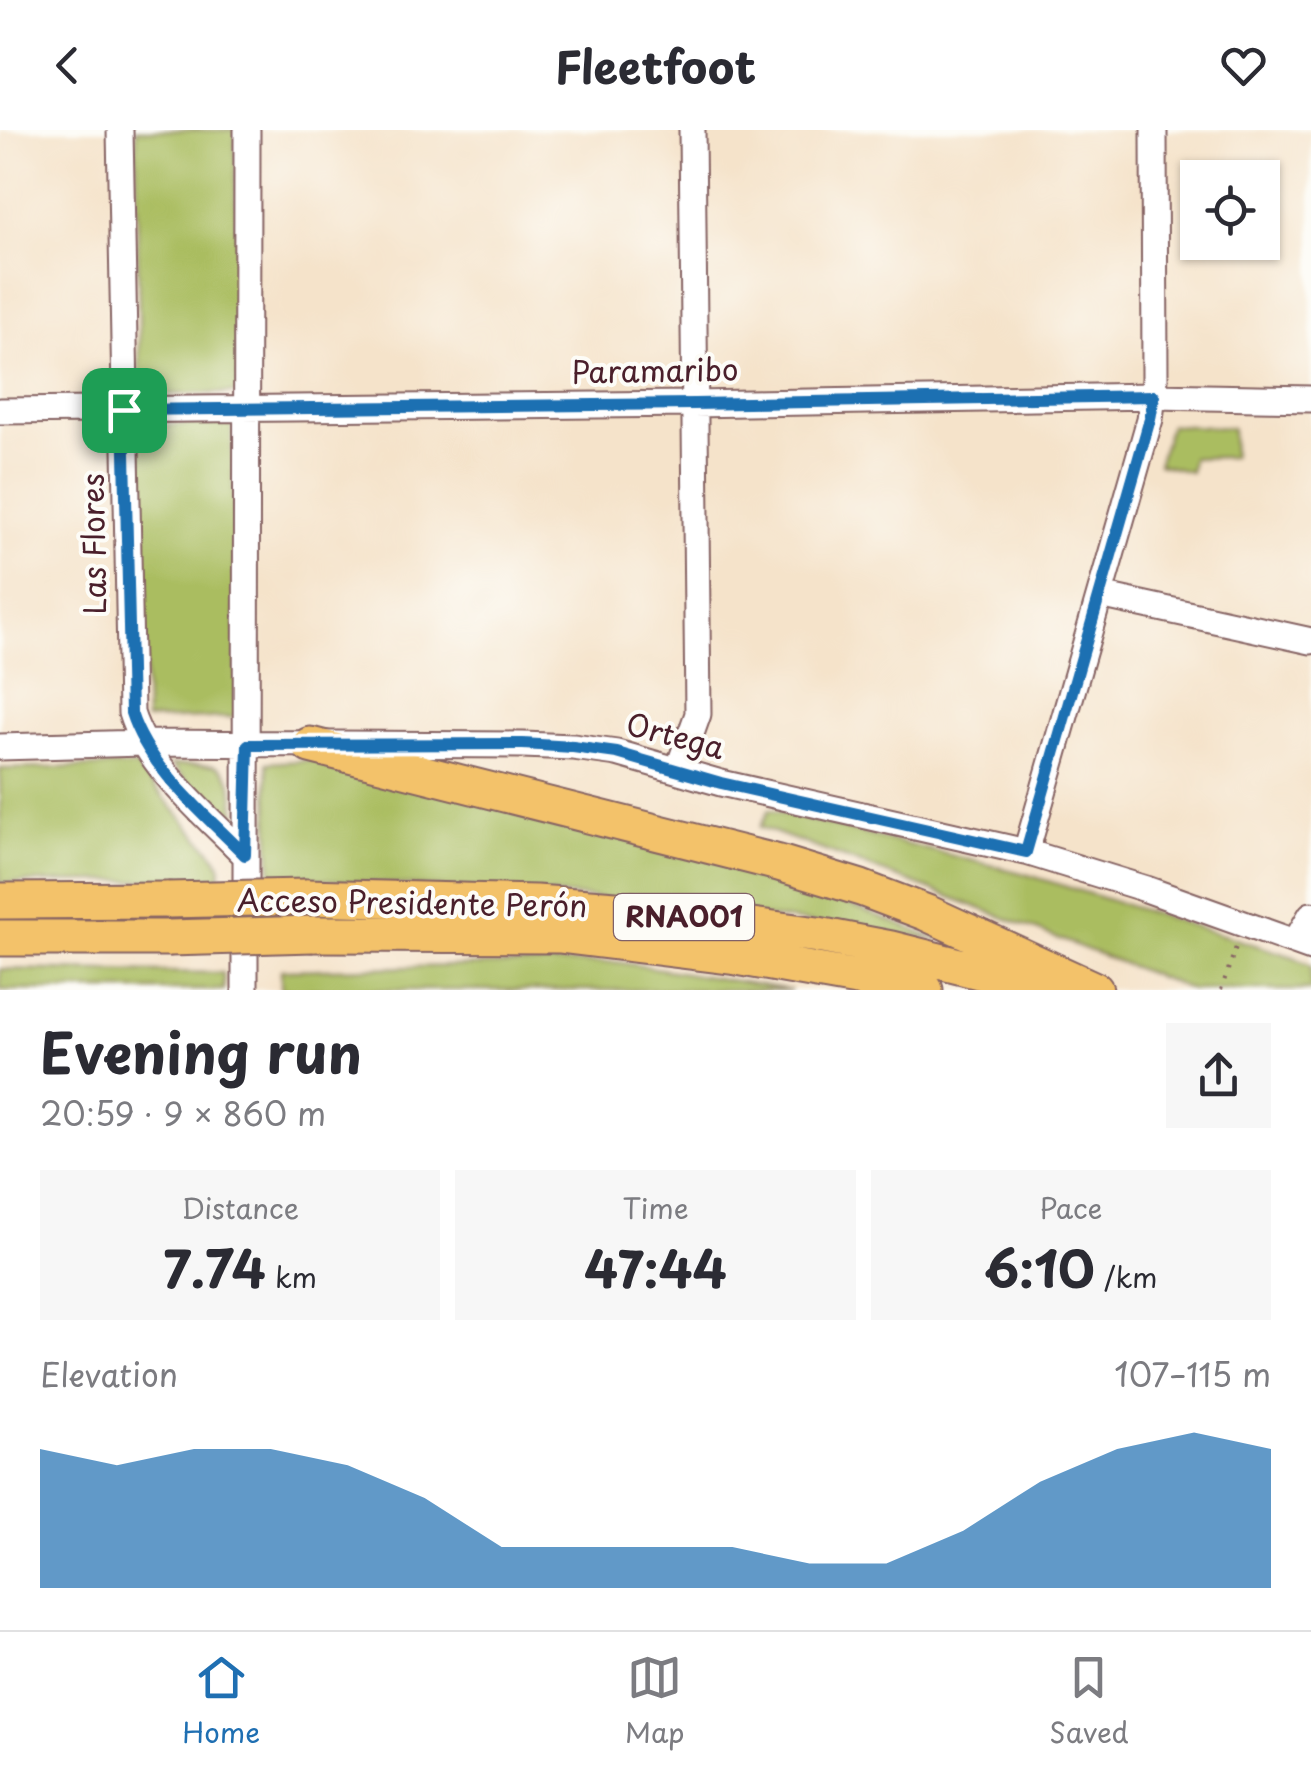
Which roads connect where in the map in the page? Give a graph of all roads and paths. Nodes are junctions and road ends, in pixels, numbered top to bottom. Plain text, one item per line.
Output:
1 (120, 130) edge
2 (247, 130) edge
3 (692, 130) edge
4 (1154, 130) edge
5 (1154, 396) junction
6 (1311, 399) edge
7 (694, 404) junction
8 (247, 409) junction
9 (124, 410) junction
10 (0, 411) edge
11 (1100, 595) junction
12 (1311, 641) edge
13 (143, 743) junction
14 (310, 744) junction
15 (248, 745) junction
16 (0, 747) edge
17 (678, 770) junction
18 (1026, 852) junction
19 (0, 901) edge
20 (1311, 915) edge
21 (1244, 922) junction
22 (0, 938) edge
23 (1304, 944) edge
24 (245, 956) dead end
25 (245, 990) edge
26 (925, 990) edge
27 (1056, 990) edge
28 (1094, 990) edge
29 (1221, 990) edge

1 - 9 street, Las Flores
2 - 8 street, Las Flores
3 - 7 street
4 - 5 street
5 - 6 street, Paramaribo
5 - 7 street, Paramaribo
5 - 11 street
7 - 8 street, Paramaribo
7 - 17 street
8 - 9 street, Paramaribo
8 - 15 street, Las Flores
9 - 10 street, Paramaribo
9 - 13 street, Las Flores
11 - 12 street
11 - 18 street
13 - 15 street, Ortega
13 - 15 street, Las Flores
13 - 16 street, Ortega
14 - 15 street, Ortega
14 - 17 street, Ortega
14 - 28 highway
17 - 18 street, Ortega
18 - 21 street, Ortega
19 - 27 highway, Acceso Presidente Perón / RNA001, bridge
20 - 23 street
21 - 23 street, Ortega
21 - 29 path
22 - 26 highway, Acceso Presidente Perón / RNA001, bridge
24 - 25 street

